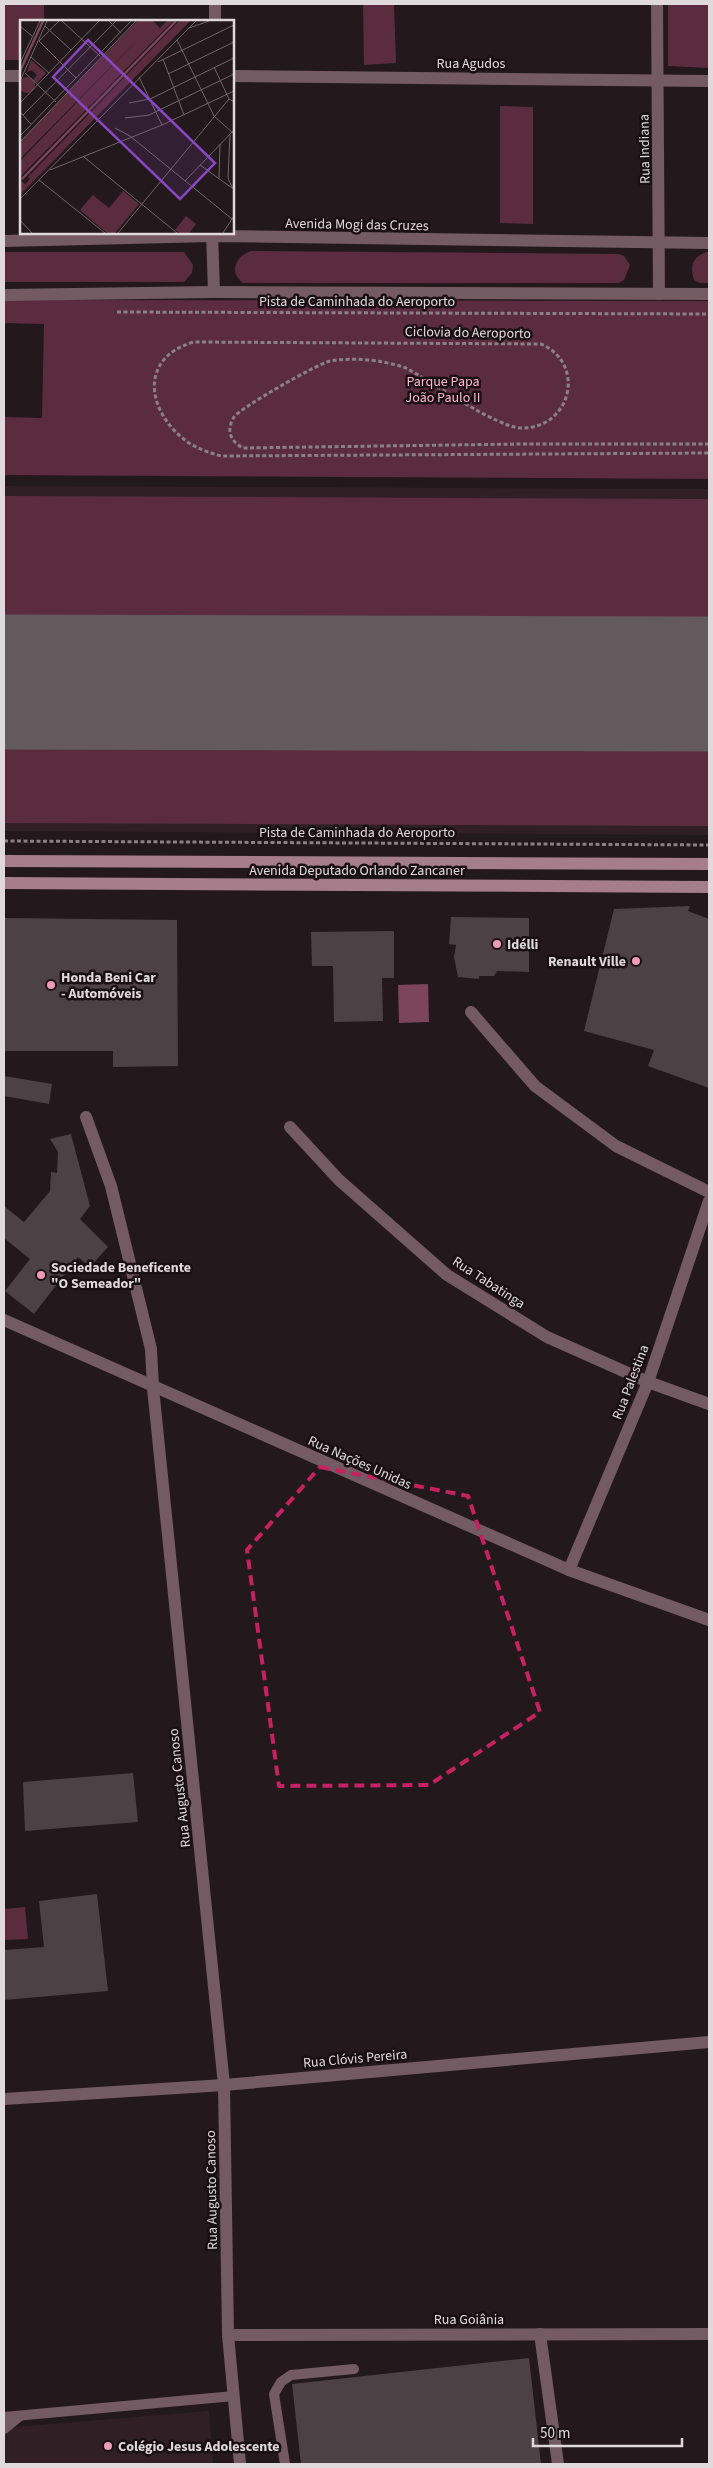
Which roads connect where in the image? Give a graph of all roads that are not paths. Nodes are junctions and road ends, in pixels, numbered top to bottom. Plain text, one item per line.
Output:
1 (215, 4) edge
2 (657, 4) edge
3 (215, 20) edge
4 (4, 76) edge
5 (20, 76) edge
6 (234, 76) edge
7 (658, 80) junction
8 (709, 81) edge
9 (212, 234) edge
10 (4, 241) edge
11 (709, 243) edge
12 (660, 244) junction
13 (214, 292) junction
14 (659, 294) junction
15 (709, 294) edge
16 (4, 295) edge
17 (4, 861) edge
18 (709, 864) edge
19 (4, 883) edge
20 (709, 887) edge
21 (471, 1012) dead end
22 (86, 1117) dead end
23 (290, 1127) dead end
24 (709, 1192) edge
25 (709, 1202) edge
26 (4, 1320) edge
27 (648, 1382) junction
28 (153, 1388) junction
29 (709, 1404) edge
30 (569, 1570) junction
31 (709, 1620) edge
32 (709, 2042) edge
33 (224, 2085) junction
34 (4, 2099) edge
35 (540, 2334) junction
36 (709, 2334) edge
37 (228, 2335) junction
38 (354, 2369) dead end
39 (234, 2396) junction
40 (20, 2416) junction
41 (4, 2417) edge
42 (4, 2430) edge
43 (240, 2464) edge
44 (285, 2464) edge
45 (558, 2464) edge

1 - 3 street
2 - 7 street, Rua Indiana
4 - 5 street
6 - 7 street, Rua Agudos
7 - 8 street, Rua Agudos
7 - 12 street, Rua Indiana
9 - 10 street, Avenida Mogi das Cruzes
9 - 12 street, Avenida Mogi das Cruzes
9 - 13 street
11 - 12 street, Avenida Mogi das Cruzes
12 - 14 street, Rua Indiana
13 - 14 street
13 - 16 street
14 - 15 street
17 - 18 main road, Avenida Deputado Orlando Zancaner
19 - 20 main road, Avenida Deputado Orlando Zancaner
21 - 24 street
22 - 28 street, Rua Augusto Canoso
23 - 27 street, Rua Tabatinga
25 - 27 street, Rua Palestina
26 - 28 street, Rua Nações Unidas
27 - 29 street, Rua Tabatinga
27 - 30 street, Rua Palestina
28 - 30 street, Rua Nações Unidas
28 - 33 street, Rua Augusto Canoso
30 - 31 street, Rua Nações Unidas
32 - 33 street, Rua Clóvis Pereira
33 - 34 street, Rua Clóvis Pereira
33 - 37 street, Rua Augusto Canoso
35 - 36 street, Rua Goiânia
35 - 37 street, Rua Goiânia
35 - 45 street
37 - 39 street, Rua Augusto Canoso
38 - 44 lane
39 - 40 lane
39 - 43 street, Rua Augusto Canoso
40 - 41 lane
40 - 42 lane

